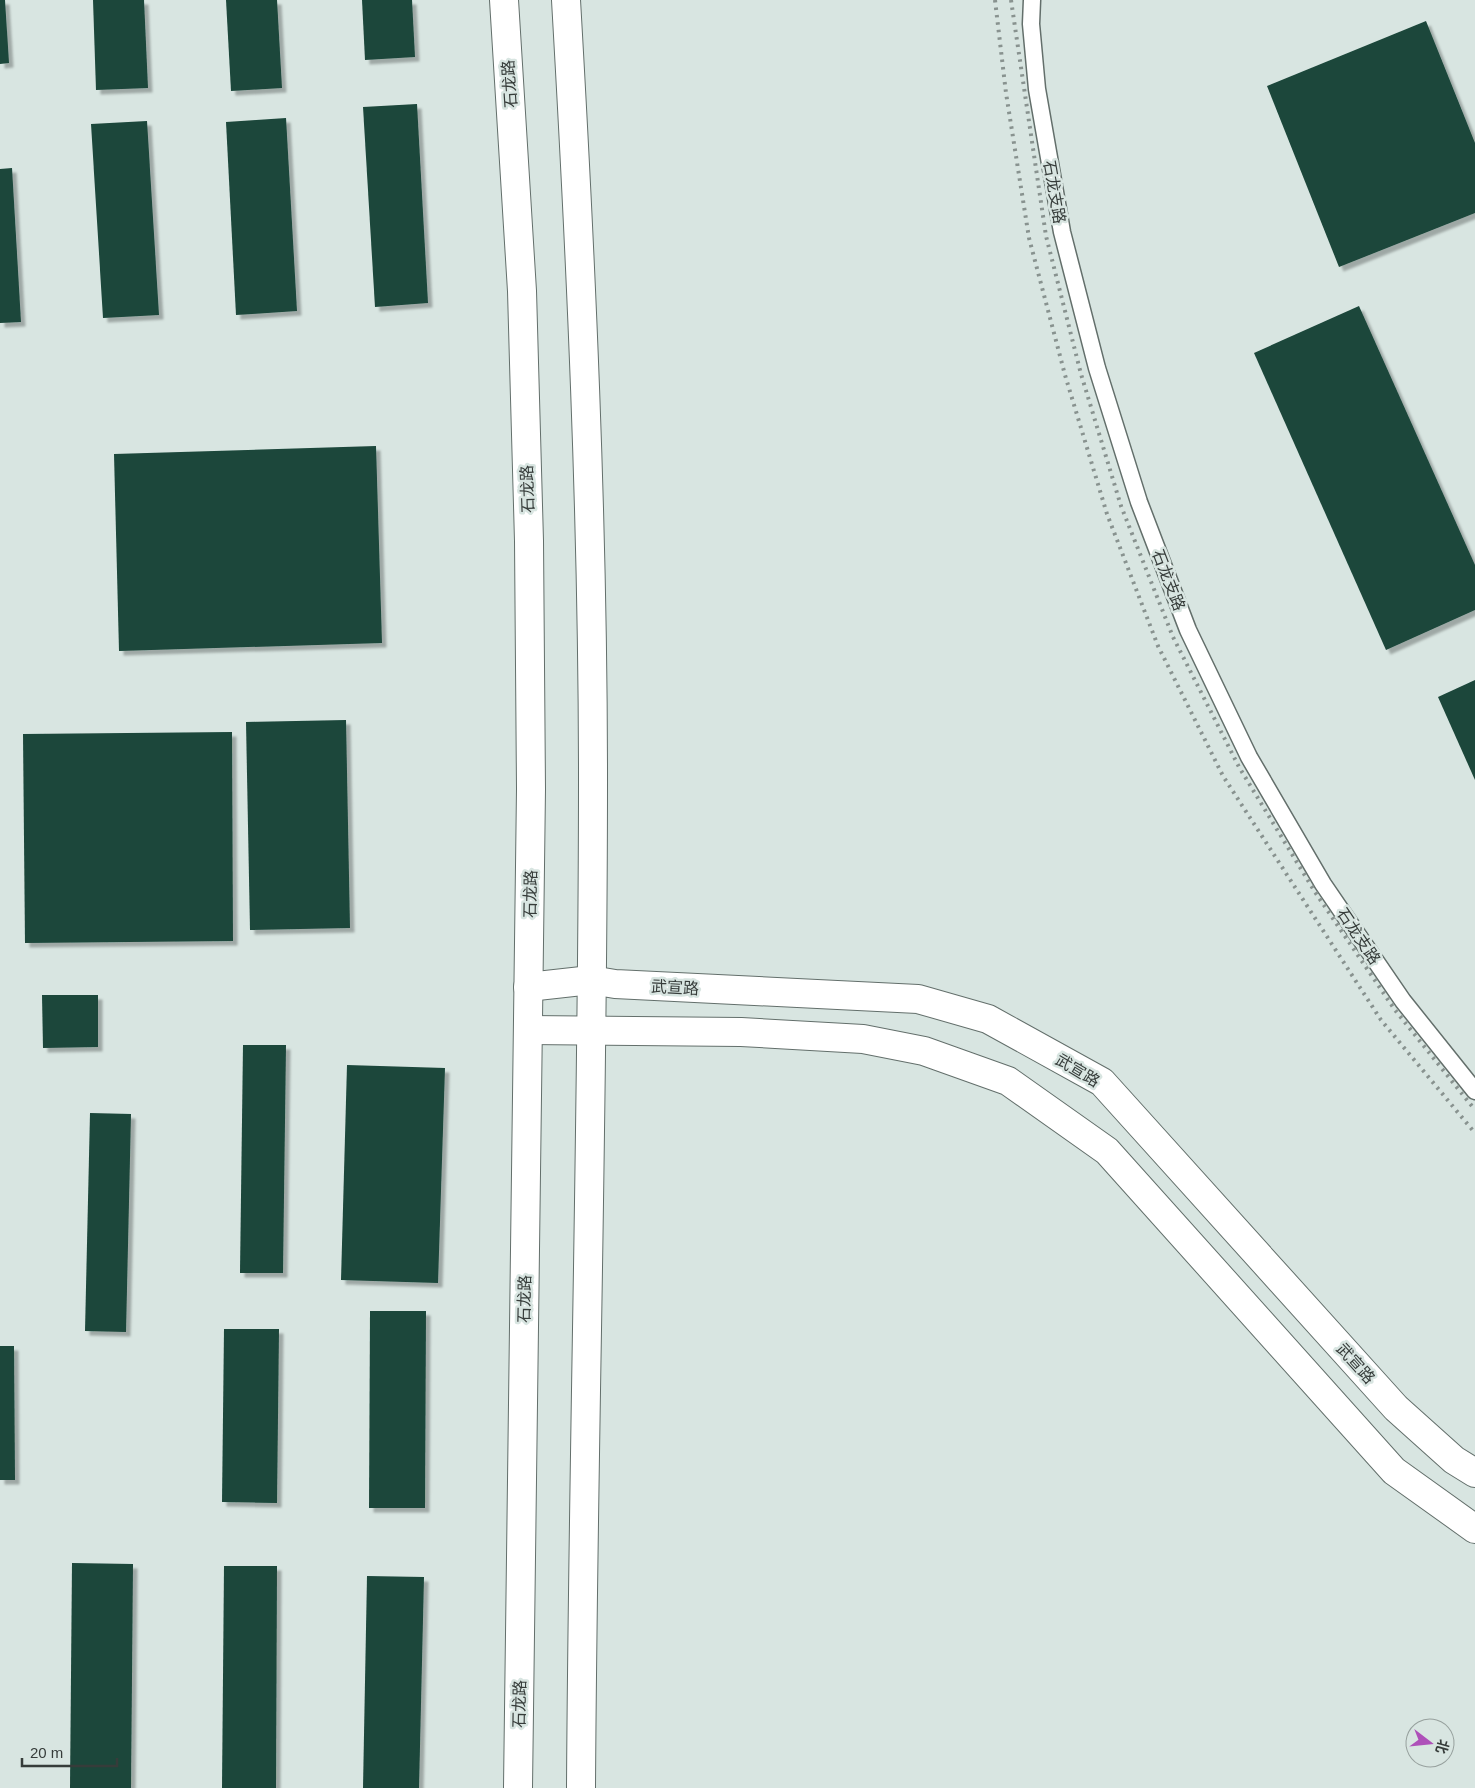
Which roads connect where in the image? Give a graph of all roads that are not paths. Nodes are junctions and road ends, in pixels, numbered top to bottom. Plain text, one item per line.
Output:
1 (504, 0) edge
2 (566, 0) edge
3 (1032, 0) edge
4 (591, 980) junction
5 (528, 986) junction
6 (590, 1028) junction
7 (528, 1030) junction
8 (1475, 1091) edge
9 (1475, 1473) edge
10 (1475, 1529) edge
11 (518, 1788) edge
12 (581, 1788) edge

1 - 5 main road, 石龙路
2 - 4 main road
3 - 8 lane, 石龙支路
4 - 5 main road, 武宣路
4 - 6 main road
4 - 9 main road, 武宣路
5 - 7 main road, 石龙路
6 - 7 main road
6 - 10 main road
6 - 12 main road
7 - 11 main road, 石龙路

